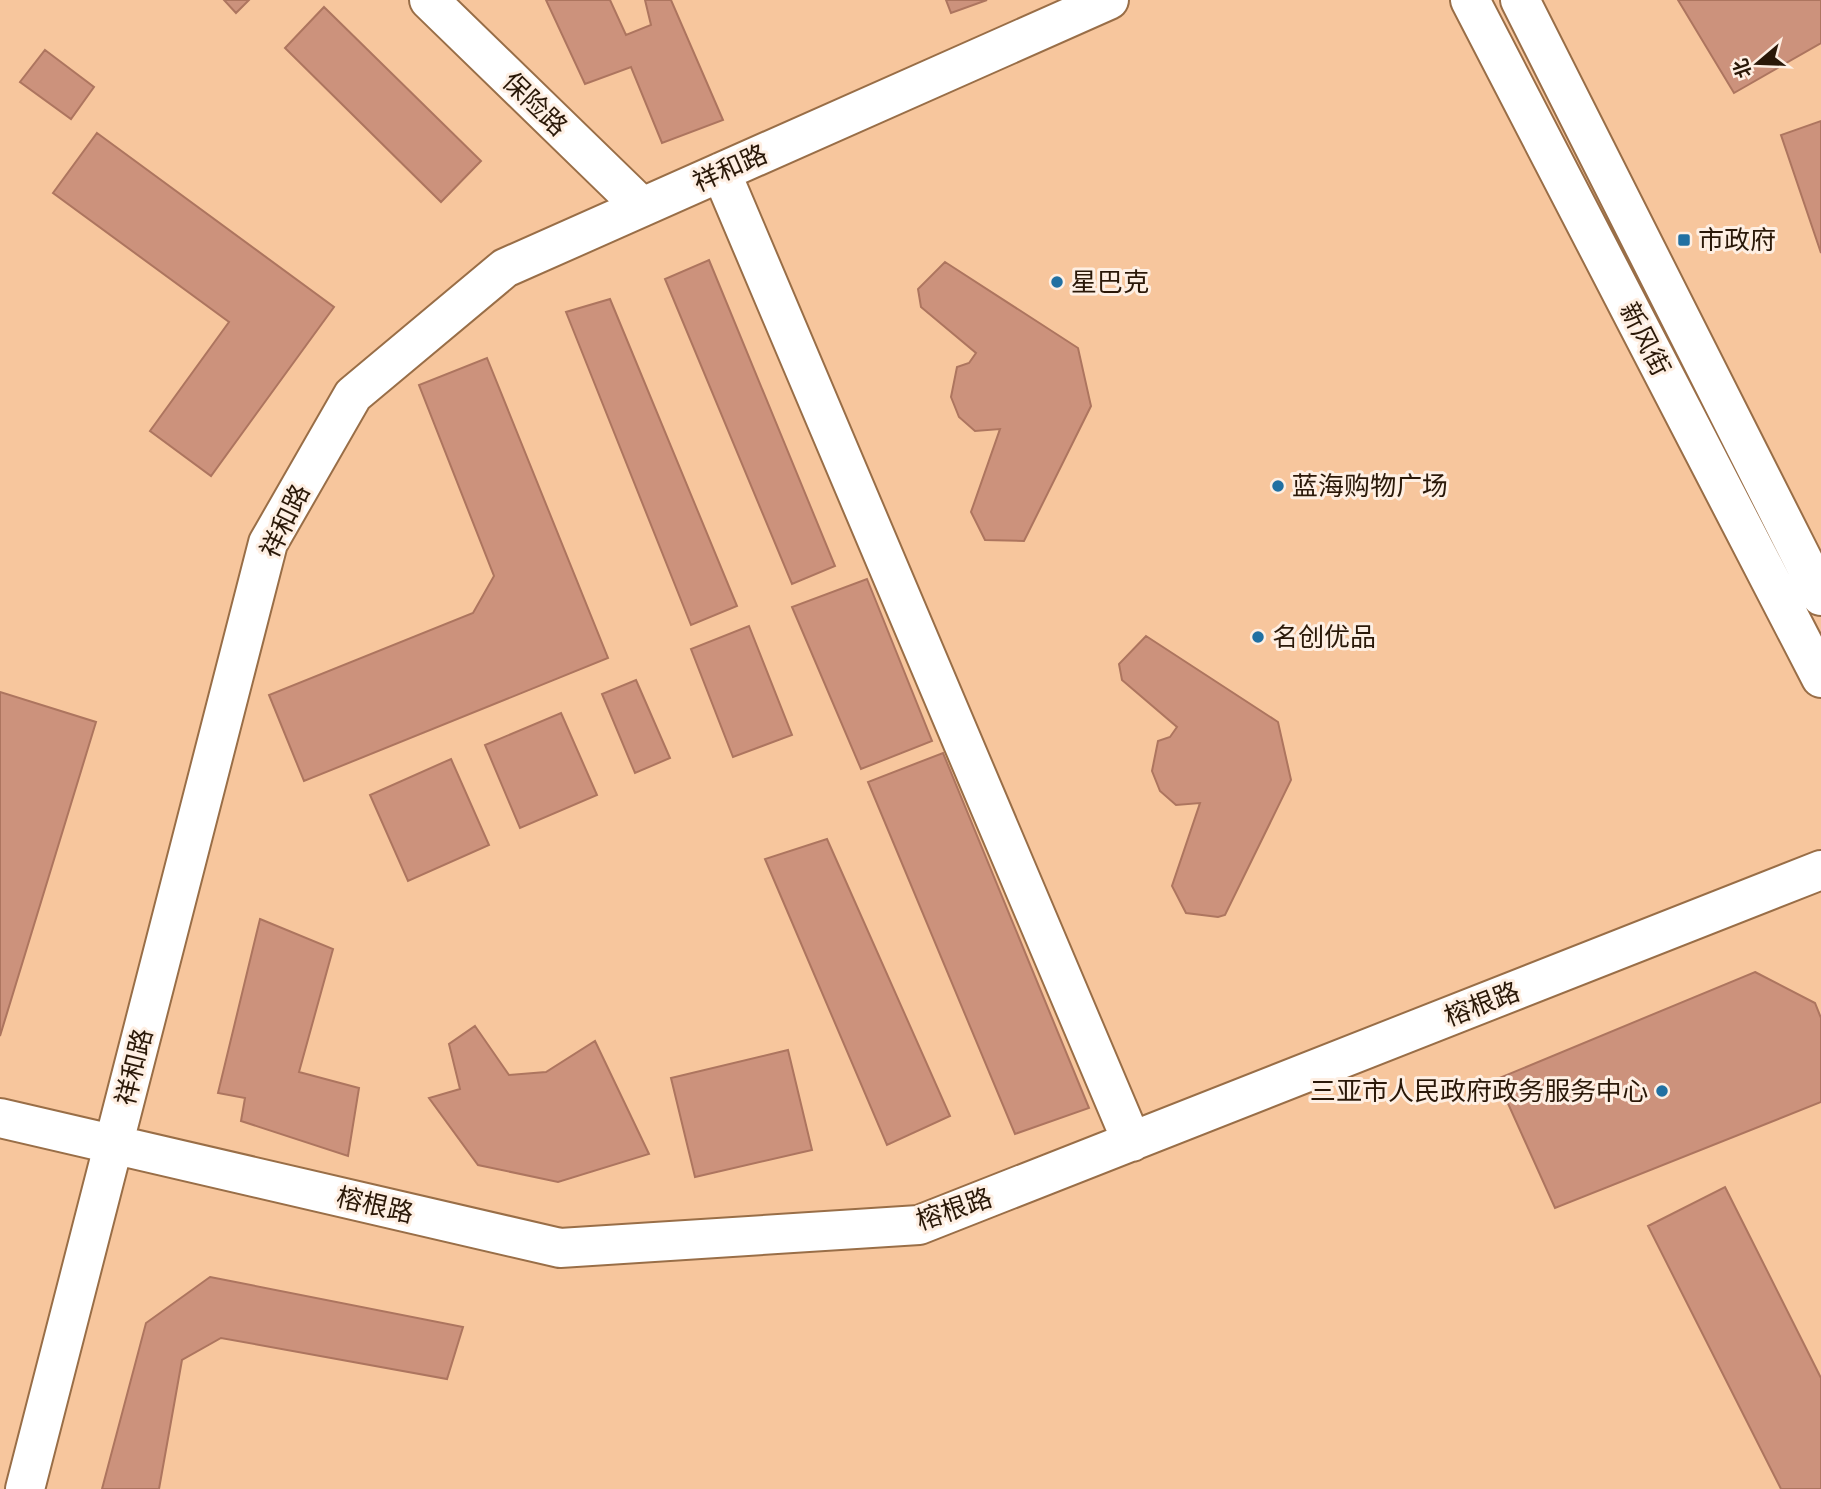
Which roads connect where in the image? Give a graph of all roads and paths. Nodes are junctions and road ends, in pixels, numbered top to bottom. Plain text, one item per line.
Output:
1 (429, 0) edge
2 (1109, 0) edge
3 (1469, 0) edge
4 (1520, 0) edge
5 (721, 172) junction
6 (642, 208) junction
7 (1821, 596) edge
8 (1821, 678) edge
9 (1821, 870) edge
10 (0, 1118) edge
11 (1132, 1142) junction
12 (114, 1144) junction
13 (25, 1489) edge

1 - 6 street, 保险路
2 - 5 street, 祥和路
3 - 8 street, 新风街
4 - 7 street, 新风街
5 - 6 street, 祥和路
5 - 11 street
6 - 12 street, 祥和路
9 - 11 street, 榕根路
10 - 12 street, 榕根路
11 - 12 street, 榕根路
12 - 13 street, 祥和路

